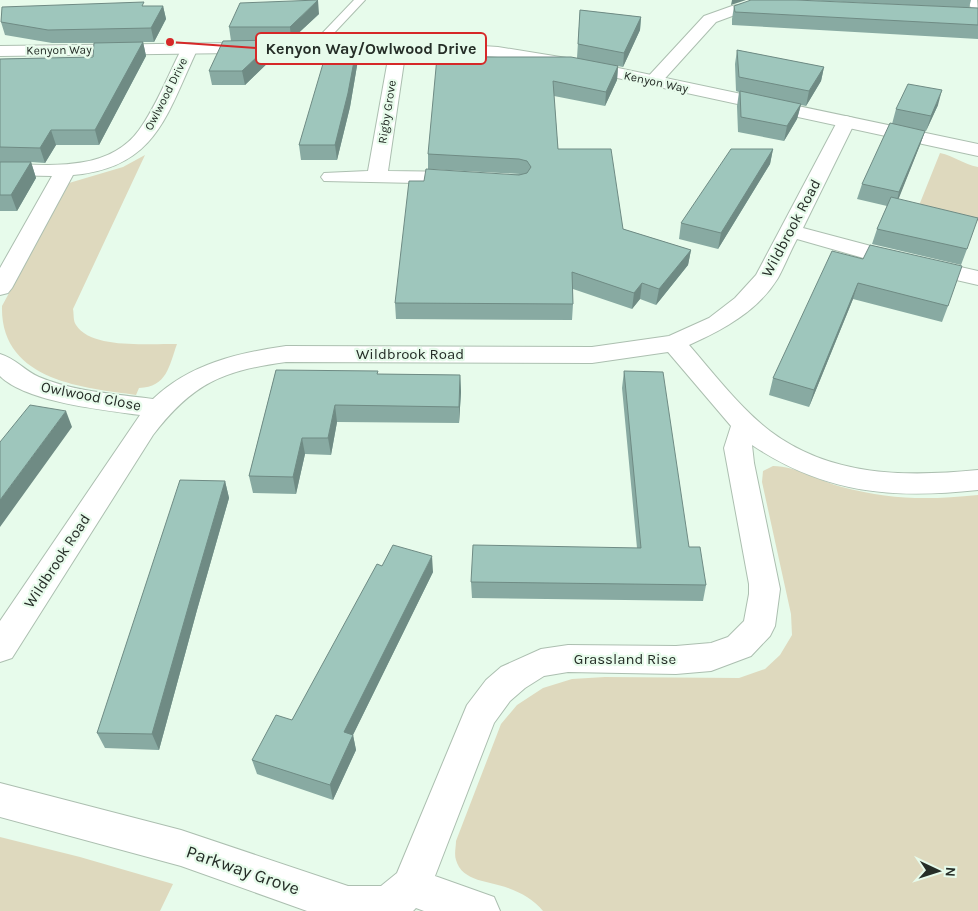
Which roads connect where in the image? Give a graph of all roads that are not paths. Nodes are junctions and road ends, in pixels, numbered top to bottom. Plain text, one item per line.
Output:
1 (360, 0) edge
2 (972, 0) edge
3 (783, 6) edge
4 (958, 14) edge
5 (978, 14) edge
6 (190, 48) junction
7 (315, 48) junction
8 (398, 48) junction
9 (0, 51) edge
10 (652, 81) junction
11 (846, 122) junction
12 (978, 150) edge
13 (0, 169) edge
14 (65, 171) junction
15 (331, 177) dead end
16 (378, 177) junction
17 (481, 179) edge
18 (791, 231) junction
19 (978, 278) edge
20 (0, 288) edge
21 (674, 343) junction
22 (0, 362) edge
23 (159, 409) junction
24 (745, 424) junction
25 (978, 480) edge
26 (0, 648) edge
27 (0, 800) edge
28 (411, 887) junction
29 (480, 911) edge

1 - 7 lane
2 - 5 lane
3 - 10 street
4 - 5 street
6 - 7 street, Kenyon Way
6 - 9 street, Kenyon Way
6 - 14 street, Owlwood Drive
7 - 8 street, Kenyon Way
8 - 10 street, Kenyon Way
8 - 16 street, Rigby Grove
10 - 11 street, Kenyon Way
11 - 12 street, Kenyon Way
11 - 18 street, Wildbrook Road
13 - 14 street, Owlwood Drive
14 - 20 street
15 - 16 street
16 - 17 street
18 - 19 street
18 - 21 street, Wildbrook Road
21 - 23 street, Wildbrook Road
21 - 24 street
22 - 23 street, Owlwood Close
23 - 26 street, Wildbrook Road
24 - 25 street
24 - 28 street, Grassland Rise
27 - 28 street, Parkway Grove
28 - 29 street

